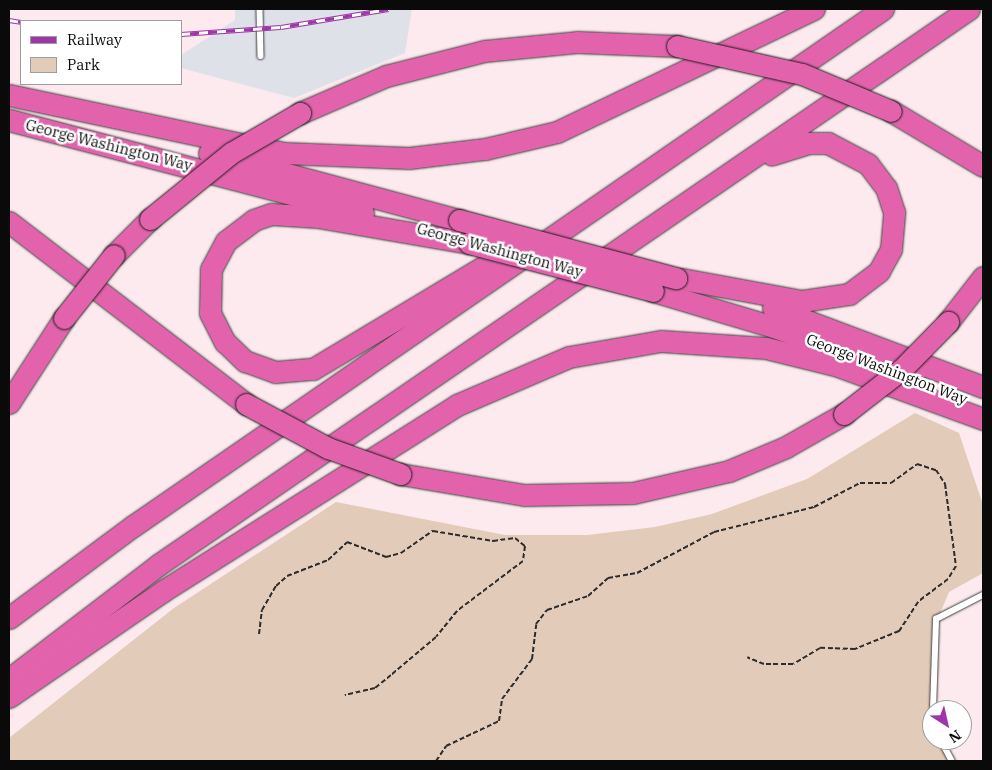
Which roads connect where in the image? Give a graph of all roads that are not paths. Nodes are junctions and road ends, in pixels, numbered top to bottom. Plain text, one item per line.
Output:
1 (260, 9) edge
2 (814, 9) edge
3 (883, 9) edge
4 (969, 9) edge
5 (261, 56) dead end
6 (9, 95) edge
7 (48, 106) junction
8 (9, 120) edge
9 (666, 158) junction
10 (983, 166) edge
11 (698, 196) junction
12 (9, 222) edge
13 (469, 243) junction
14 (983, 277) edge
15 (679, 278) junction
16 (983, 387) edge
17 (9, 403) edge
18 (983, 406) edge
19 (983, 418) edge
20 (983, 594) edge
21 (9, 618) edge
22 (9, 679) edge
23 (9, 697) edge
24 (933, 700) edge
25 (946, 750) edge
26 (952, 761) edge

1 - 5 lane
2 - 7 highway
3 - 9 highway
4 - 11 highway
6 - 7 highway
7 - 15 highway, George Washington Way, bridge
8 - 13 highway, George Washington Way
9 - 13 highway
9 - 21 highway
10 - 17 highway, bridge
11 - 15 highway
11 - 22 highway
12 - 14 highway, bridge
13 - 18 highway, George Washington Way, bridge
15 - 16 highway, George Washington Way
19 - 23 highway
20 - 24 lane
25 - 26 lane

